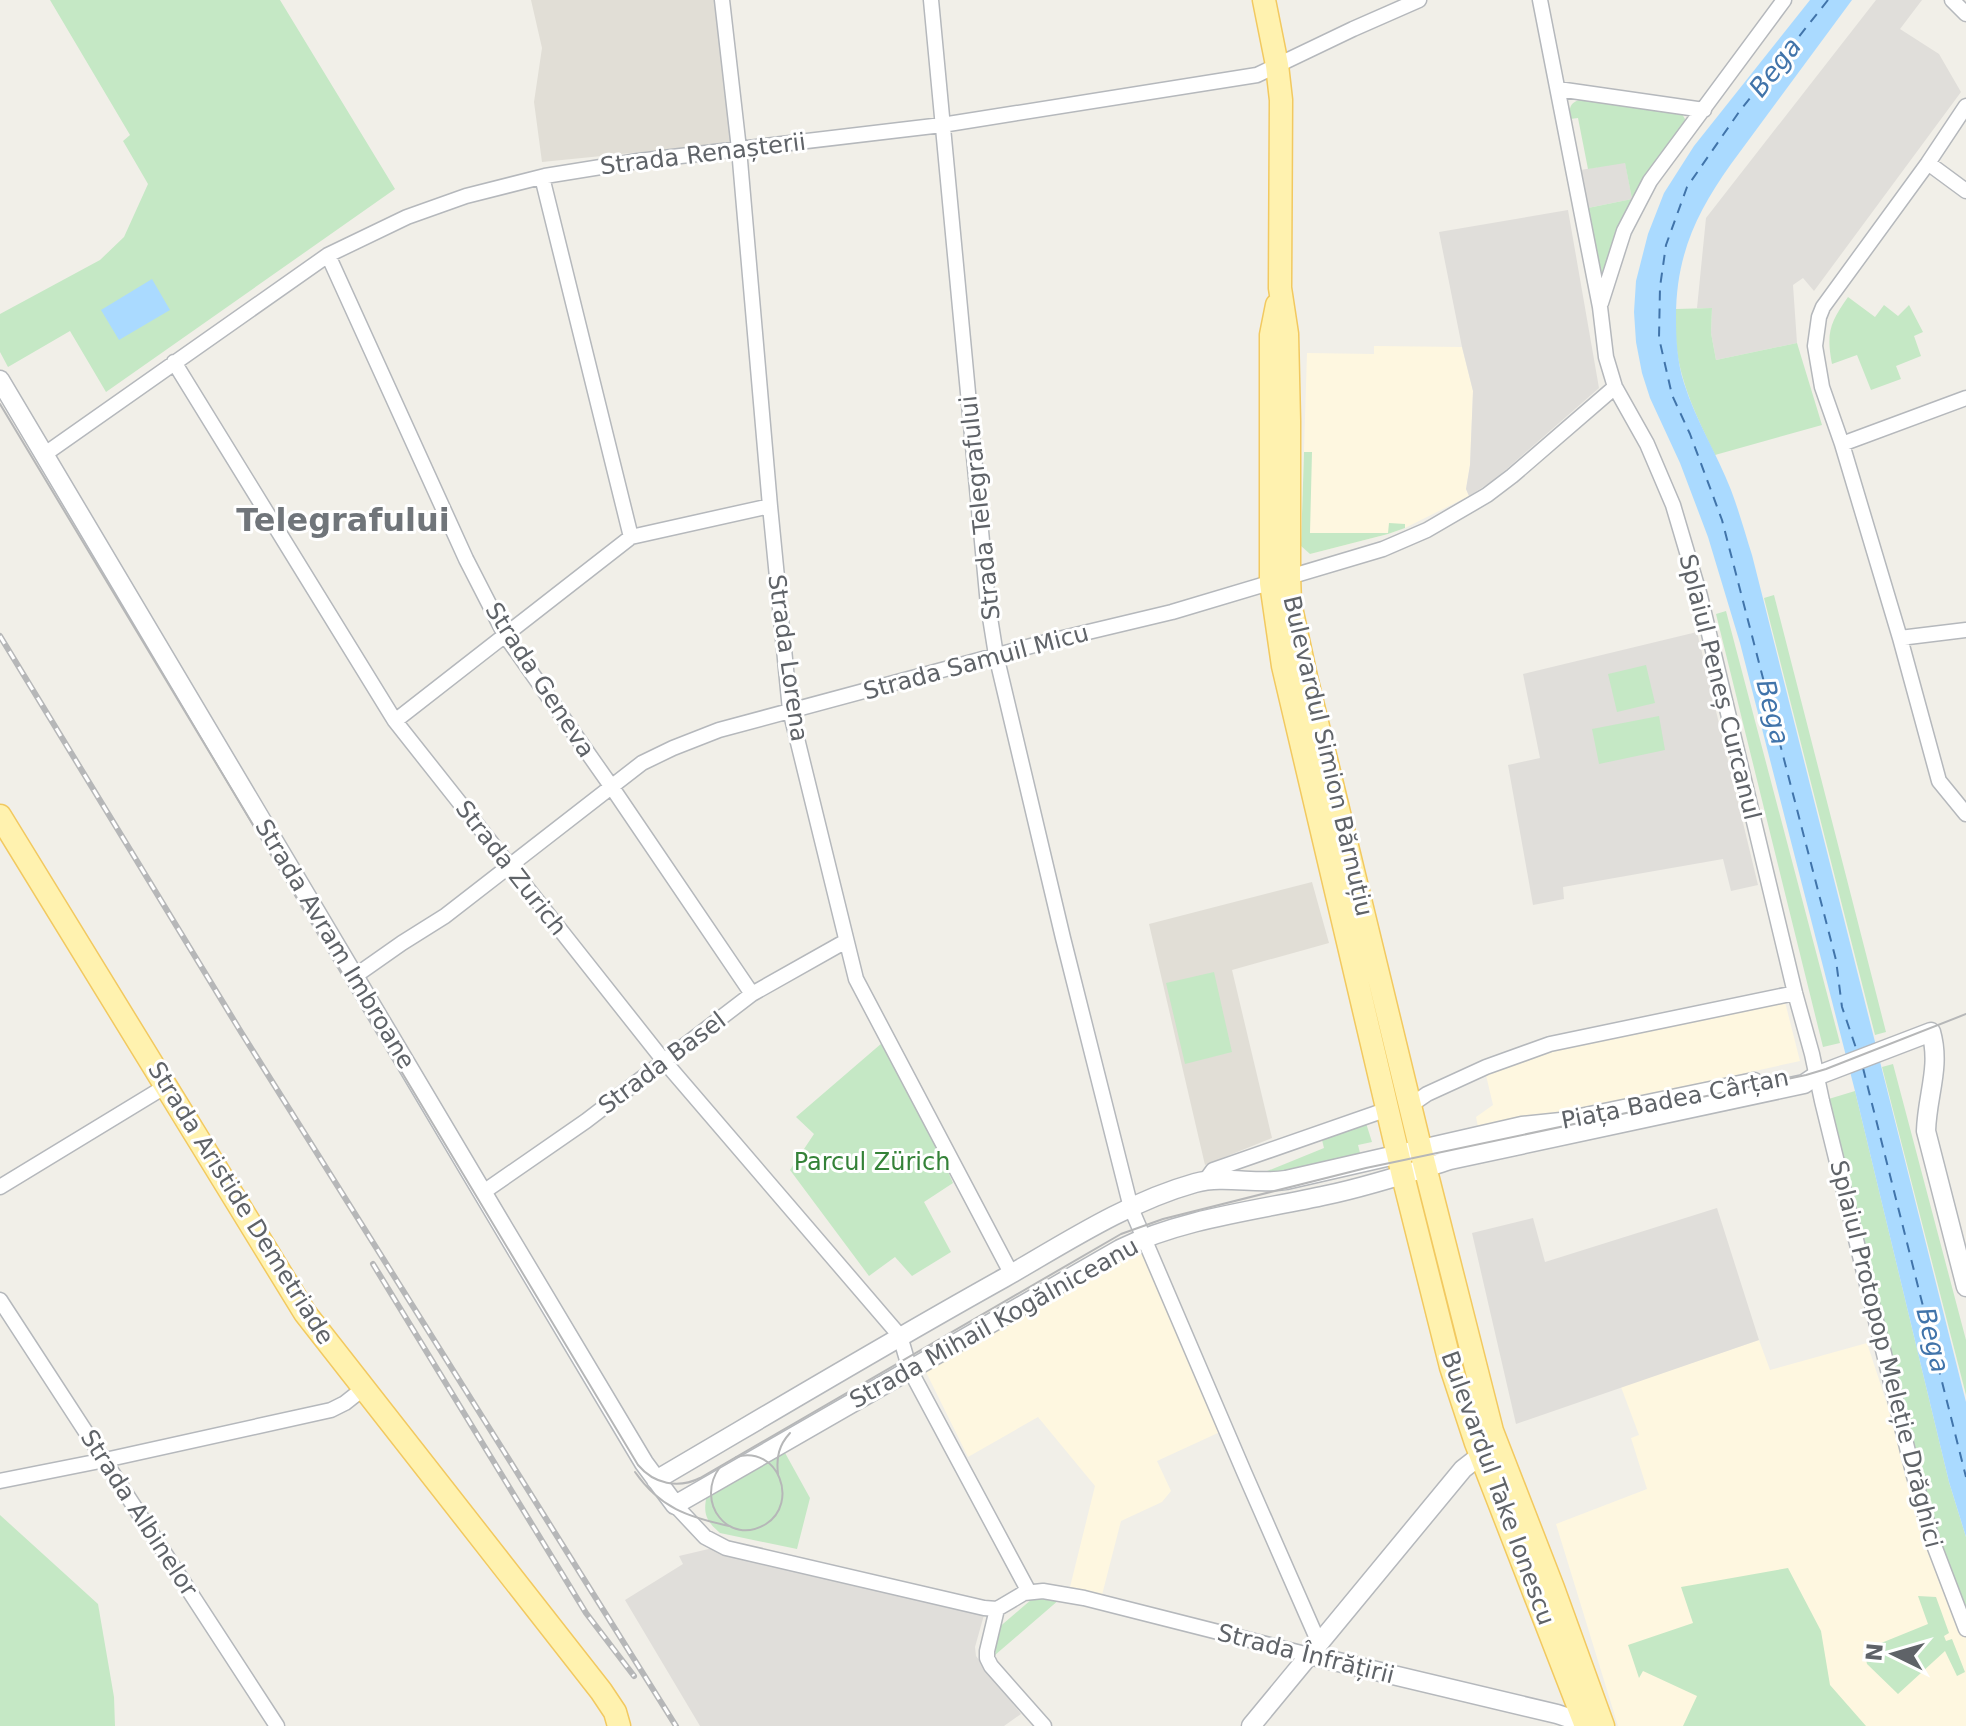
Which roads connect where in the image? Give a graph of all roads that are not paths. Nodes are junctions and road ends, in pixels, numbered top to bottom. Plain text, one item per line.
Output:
1 (722, 0) edge
2 (931, 0) edge
3 (1264, 0) edge
4 (1419, 0) edge
5 (1540, 0) edge
6 (1784, 0) edge
7 (1952, 0) edge
8 (1966, 14) edge
9 (1277, 65) junction
10 (1558, 89) junction
11 (1966, 106) edge
12 (1704, 110) junction
13 (942, 125) junction
14 (739, 149) junction
15 (1928, 163) junction
16 (542, 177) junction
17 (1966, 191) edge
18 (328, 255) junction
19 (1600, 307) junction
20 (174, 362) junction
21 (0, 380) edge
22 (1615, 387) junction
23 (1966, 398) edge
24 (1842, 444) junction
25 (45, 454) junction
26 (770, 506) junction
27 (631, 537) junction
28 (1280, 580) junction
29 (1966, 630) edge
30 (505, 635) junction
31 (1900, 638) junction
32 (996, 655) junction
33 (790, 710) junction
34 (395, 721) junction
35 (611, 786) junction
36 (1966, 814) edge
37 (0, 816) edge
38 (510, 868) junction
39 (846, 941) junction
40 (355, 976) junction
41 (1795, 993) junction
42 (752, 994) junction
43 (664, 1061) junction
44 (1822, 1074) junction
45 (166, 1086) junction
46 (1400, 1107) junction
47 (1415, 1157) junction
48 (1403, 1176) junction
49 (1205, 1181) junction
50 (0, 1187) edge
51 (482, 1193) junction
52 (1131, 1208) junction
53 (1143, 1239) junction
54 (1962, 1256) edge
55 (1011, 1273) junction
56 (1966, 1287) edge
57 (0, 1300) edge
58 (900, 1336) junction
59 (910, 1370) junction
60 (364, 1388) junction
61 (1490, 1452) junction
62 (105, 1460) junction
63 (656, 1480) junction
64 (0, 1481) edge
65 (675, 1505) junction
66 (1029, 1592) junction
67 (997, 1609) junction
68 (1966, 1629) edge
69 (1314, 1649) junction
70 (277, 1726) edge
71 (619, 1726) edge
72 (1044, 1726) edge
73 (1251, 1726) edge
74 (1583, 1726) edge
75 (1603, 1726) edge

1 - 14 street, Strada Lorena
2 - 13 street, Strada Telegrafului
3 - 9 main road, Bulevardul Simion Bărnuțiu
4 - 9 street, Strada Renașterii
5 - 10 street, Splaiul Peneș Curcanul
6 - 12 street
7 - 8 street
9 - 13 street, Strada Renașterii
9 - 28 main road, Bulevardul Simion Bărnuțiu
10 - 12 street
10 - 19 street, Splaiul Peneș Curcanul
11 - 15 street
12 - 19 street
13 - 14 street, Strada Renașterii
13 - 32 street, Strada Telegrafului
14 - 16 street, Strada Renașterii
14 - 26 street, Strada Lorena
15 - 17 street
15 - 24 street
16 - 18 street, Strada Renașterii
16 - 27 street
18 - 20 street, Strada Renașterii
18 - 30 street, Strada Geneva
19 - 22 street, Splaiul Peneș Curcanul
20 - 25 street, Strada Renașterii
20 - 34 street, Strada Zurich
21 - 25 street, Strada Avram Imbroane
22 - 28 street, Strada Samuil Micu
22 - 41 street, Splaiul Peneș Curcanul
23 - 24 street
24 - 31 street
25 - 40 street, Strada Avram Imbroane
26 - 27 street
26 - 33 street, Strada Lorena
27 - 30 street
28 - 32 street, Strada Samuil Micu
28 - 46 main road, Bulevardul Simion Bărnuțiu
29 - 31 street
30 - 34 street
30 - 35 street, Strada Geneva
31 - 36 street
32 - 33 street, Strada Samuil Micu
32 - 52 street, Strada Telegrafului
33 - 35 street, Strada Samuil Micu
33 - 39 street, Strada Lorena
34 - 38 street, Strada Zurich
35 - 38 street, Strada Samuil Micu
35 - 42 street, Strada Geneva
37 - 45 main road, Strada Aristide Demetriade
38 - 40 street, Strada Samuil Micu
38 - 43 street, Strada Zurich
39 - 42 street, Strada Basel
39 - 55 street, Strada Lorena
40 - 51 street, Strada Avram Imbroane
41 - 44 street, Splaiul Peneș Curcanul
41 - 46 street
42 - 43 street, Strada Basel
43 - 51 street, Strada Basel
43 - 58 street, Strada Zurich
44 - 47 street, Piața Badea Cârțan
44 - 54 street, Piața Badea Cârțan
44 - 68 street, Splaiul Protopop Meleție Drăghici
45 - 50 street
45 - 60 main road, Strada Aristide Demetriade
46 - 47 main road, Bulevardul Simion Bărnuțiu
46 - 49 street, Strada Mihail Kogălniceanu
47 - 48 main road, Bulevardul Take Ionescu
47 - 49 street, Strada Mihail Kogălniceanu
47 - 61 main road, Bulevardul Take Ionescu
48 - 53 street, Strada Mihail Kogălniceanu
48 - 61 main road, Bulevardul Take Ionescu
49 - 52 street, Strada Mihail Kogălniceanu
51 - 63 street, Strada Avram Imbroane
52 - 53 street, Strada Telegrafului
52 - 55 street, Strada Mihail Kogălniceanu
53 - 59 street, Strada Mihail Kogălniceanu
53 - 69 street, Strada Telegrafului
54 - 56 street
55 - 58 street, Strada Mihail Kogălniceanu
57 - 62 street, Strada Albinelor
58 - 59 street
58 - 63 street, Strada Mihail Kogălniceanu
59 - 65 street, Strada Mihail Kogălniceanu
59 - 66 street
60 - 62 street
60 - 71 main road, Strada Aristide Demetriade
61 - 69 street
61 - 74 main road, Bulevardul Take Ionescu
61 - 75 main road, Bulevardul Take Ionescu
62 - 64 street
62 - 70 street, Strada Albinelor
63 - 65 street, Strada Avram Imbroane
65 - 67 street
66 - 67 street
66 - 69 street, Strada Înfrățirii
67 - 72 street
69 - 73 street
69 - 74 street, Strada Înfrățirii

